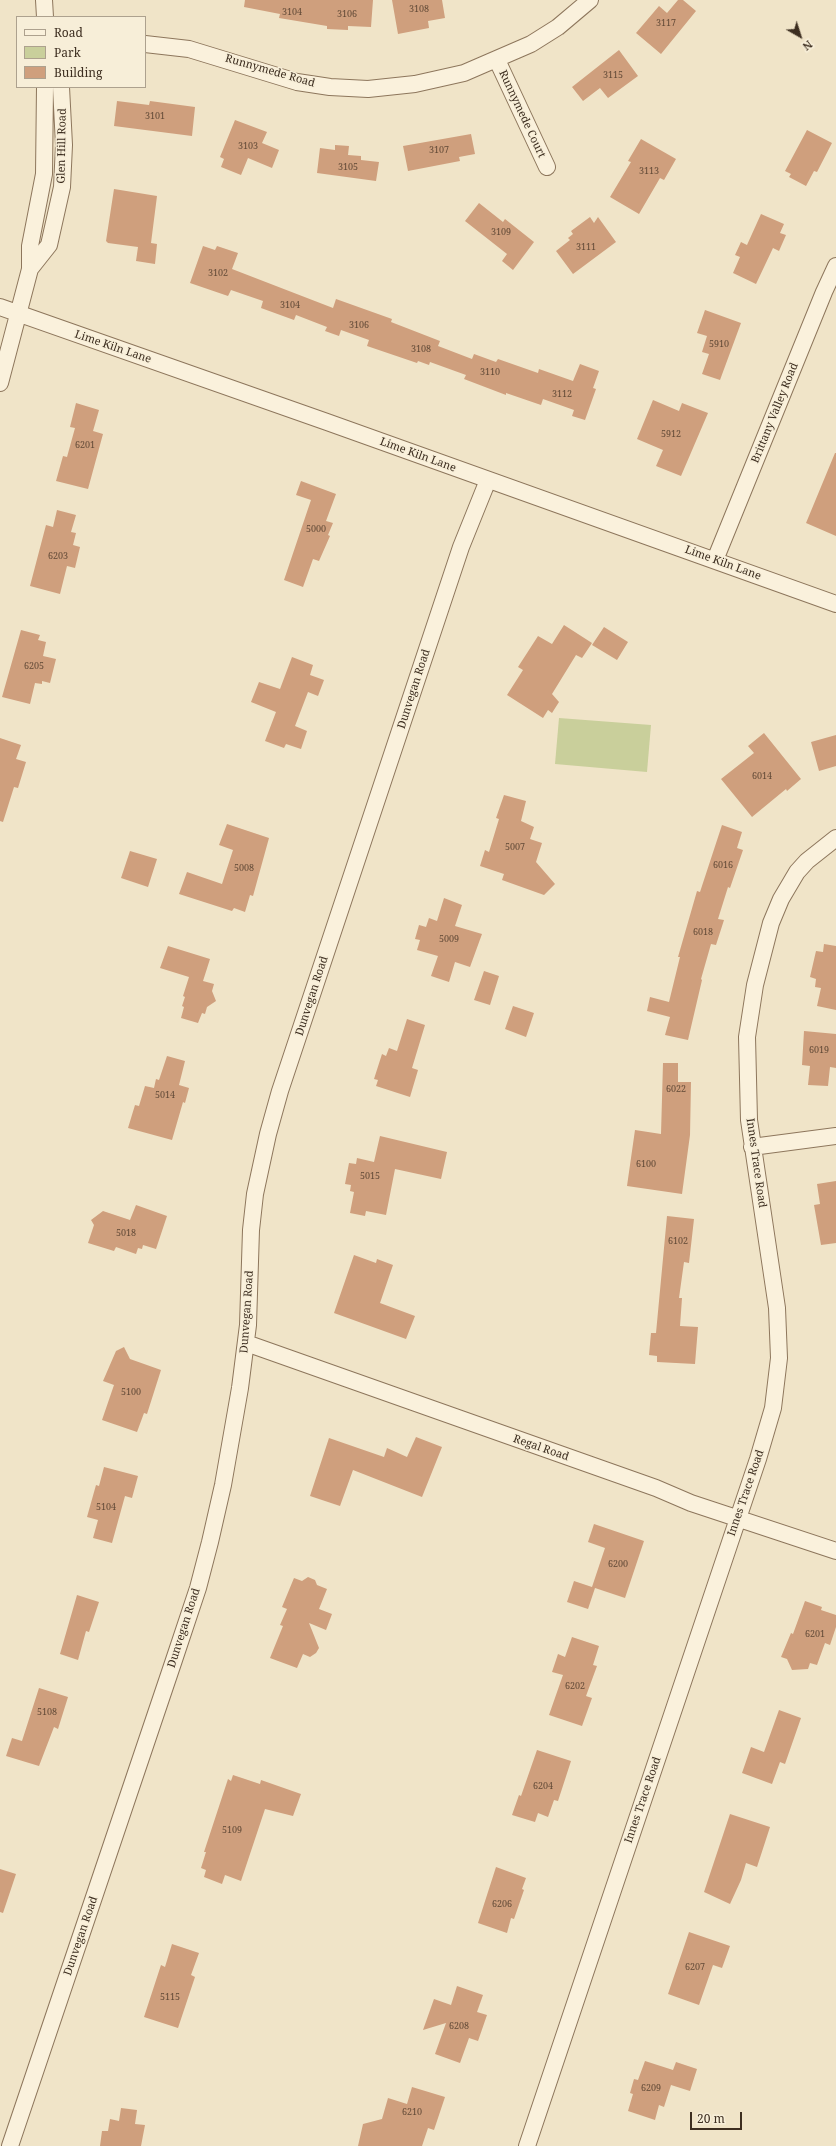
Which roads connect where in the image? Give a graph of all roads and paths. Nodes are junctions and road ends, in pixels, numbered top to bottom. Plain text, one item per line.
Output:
1 (44, 0) edge
2 (590, 0) edge
3 (45, 16) edge
4 (146, 44) edge
5 (497, 60) junction
6 (45, 88) edge
7 (61, 88) edge
8 (64, 127) junction
9 (45, 128) junction
10 (547, 167) dead end
11 (39, 207) junction
12 (58, 210) junction
13 (836, 266) edge
14 (30, 270) junction
15 (0, 307) edge
16 (18, 313) junction
17 (0, 383) edge
18 (488, 480) junction
19 (715, 560) junction
20 (836, 604) edge
21 (836, 838) edge
22 (836, 1136) edge
23 (752, 1147) junction
24 (246, 1343) junction
25 (738, 1518) junction
26 (836, 1551) edge
27 (10, 2146) edge
28 (527, 2146) edge

1 - 3 street
2 - 5 street, Runnymede Road
4 - 5 street, Runnymede Road
5 - 10 street, Runnymede Court
6 - 9 street, Glen Hill Road
7 - 8 street, Glen Hill Road
8 - 9 street
8 - 12 street, Glen Hill Road
9 - 11 street, Glen Hill Road
11 - 12 street
11 - 14 street, Glen Hill Road
12 - 14 street, Glen Hill Road
13 - 19 street, Brittany Valley Road
14 - 16 street, Glen Hill Road
15 - 16 street, Lime Kiln Lane
16 - 17 street, Glen Hill Road
16 - 18 street, Lime Kiln Lane
18 - 19 street, Lime Kiln Lane
18 - 24 street, Dunvegan Road
19 - 20 street, Lime Kiln Lane
21 - 23 street, Innes Trace Road
22 - 23 street
23 - 25 street, Innes Trace Road
24 - 25 street, Regal Road
24 - 27 street, Dunvegan Road
25 - 26 street, Regal Road
25 - 28 street, Innes Trace Road

